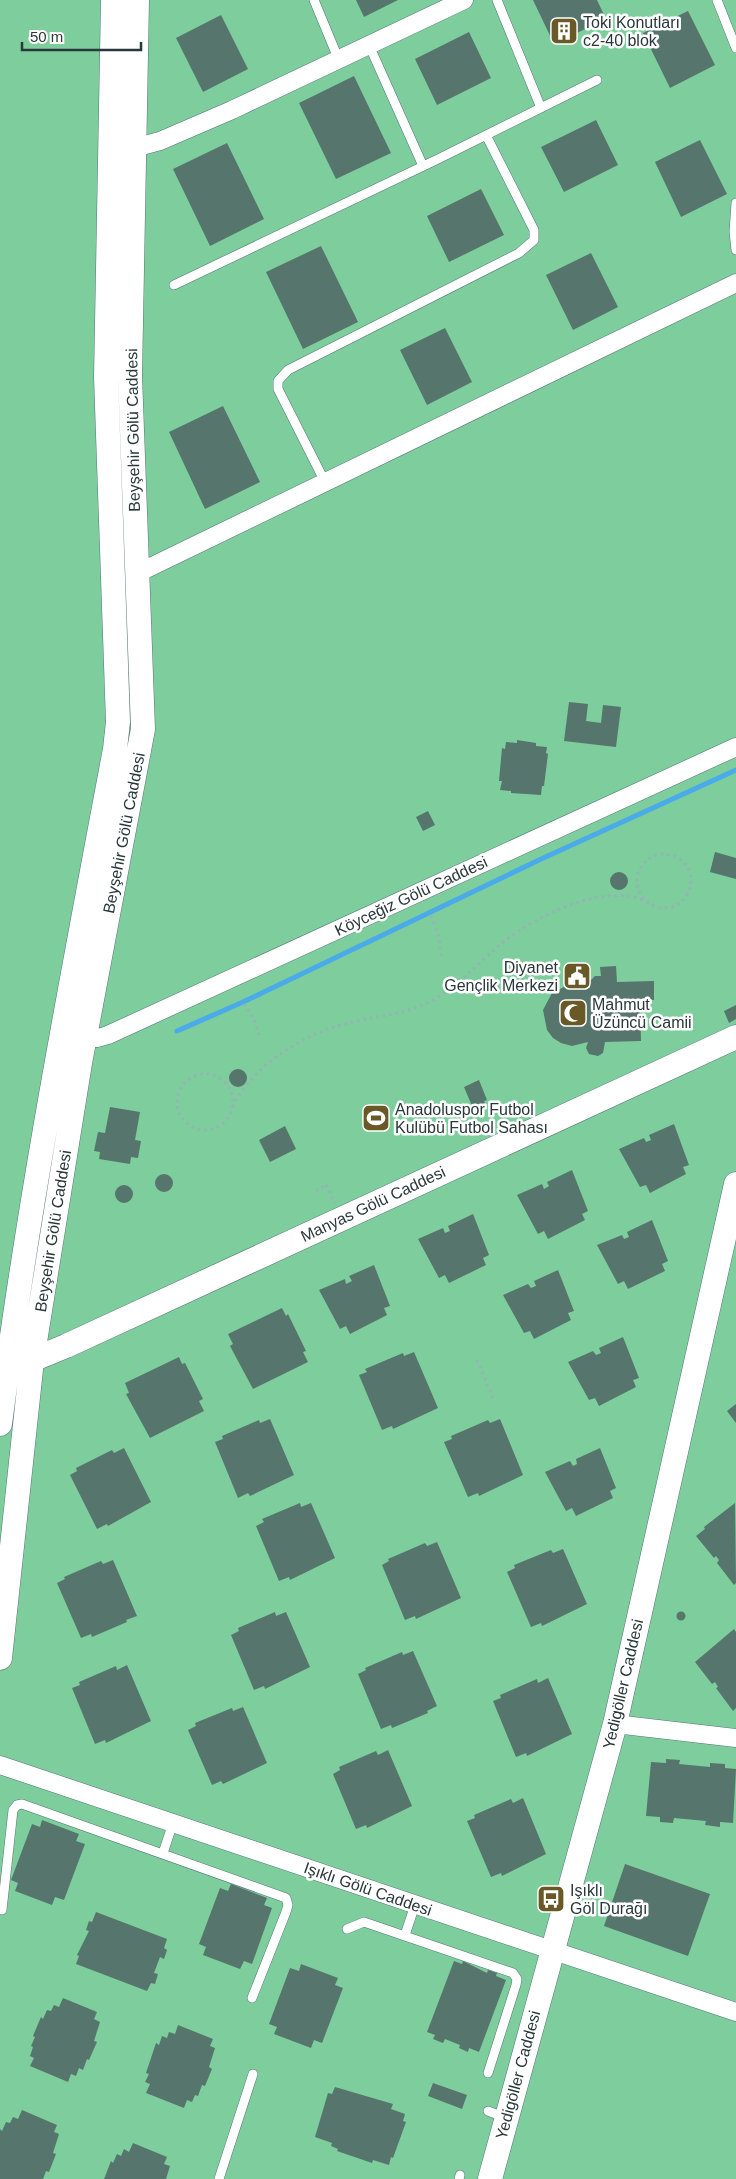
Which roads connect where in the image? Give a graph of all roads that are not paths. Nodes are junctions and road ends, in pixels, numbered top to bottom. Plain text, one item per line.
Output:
1 (113, 0) edge
2 (137, 0) edge
3 (314, 0) edge
4 (464, 0) edge
5 (497, 0) edge
6 (717, 0) edge
7 (736, 48) edge
8 (373, 54) dead end
9 (338, 58) junction
10 (597, 80) dead end
11 (541, 108) junction
12 (486, 135) junction
13 (134, 148) junction
14 (423, 166) junction
15 (736, 203) edge
16 (736, 250) edge
17 (736, 282) edge
18 (174, 285) dead end
19 (325, 482) junction
20 (138, 573) junction
21 (736, 747) edge
22 (65, 1014) junction
23 (87, 1028) junction
24 (736, 1038) edge
25 (56, 1060) junction
26 (80, 1063) junction
27 (736, 1184) edge
28 (8, 1356) junction
29 (32, 1360) junction
30 (0, 1424) edge
31 (0, 1658) edge
32 (615, 1724) junction
33 (736, 1738) edge
34 (0, 1765) edge
35 (173, 1823) junction
36 (163, 1853) junction
37 (415, 1905) junction
38 (2, 1910) dead end
39 (347, 1929) dead end
40 (405, 1935) junction
41 (553, 1951) junction
42 (252, 1998) dead end
43 (736, 2012) edge
44 (488, 2073) dead end
45 (253, 2074) dead end
46 (219, 2179) edge
47 (490, 2179) edge

1 - 22 main road
2 - 13 main road, Beyşehir Gölü Caddesi
3 - 9 lane
4 - 9 street
5 - 11 lane
6 - 7 lane
8 - 14 lane
9 - 13 street
10 - 11 lane
11 - 12 lane
12 - 14 lane
12 - 19 lane
13 - 20 main road, Beyşehir Gölü Caddesi
14 - 18 lane
15 - 16 lane
17 - 19 street
19 - 20 street
20 - 23 main road, Beyşehir Gölü Caddesi
21 - 23 street, Köyceğiz Gölü Caddesi
22 - 23 main road
22 - 25 main road
23 - 26 main road, Beyşehir Gölü Caddesi
24 - 29 main road, Manyas Gölü Caddesi
25 - 26 main road
25 - 28 main road
26 - 29 main road, Beyşehir Gölü Caddesi
27 - 32 main road, Yedigöller Caddesi
28 - 29 main road
28 - 30 main road
29 - 31 main road, Beyşehir Gölü Caddesi
32 - 33 street
32 - 41 main road, Yedigöller Caddesi
34 - 35 street, Işıklı Gölü Caddesi
35 - 36 lane
35 - 37 street, Işıklı Gölü Caddesi
36 - 38 lane
36 - 42 lane
37 - 40 lane
37 - 41 street, Işıklı Gölü Caddesi
39 - 40 lane
40 - 44 lane
41 - 43 street, Işıklı Gölü Caddesi
41 - 47 main road, Yedigöller Caddesi
45 - 46 lane

